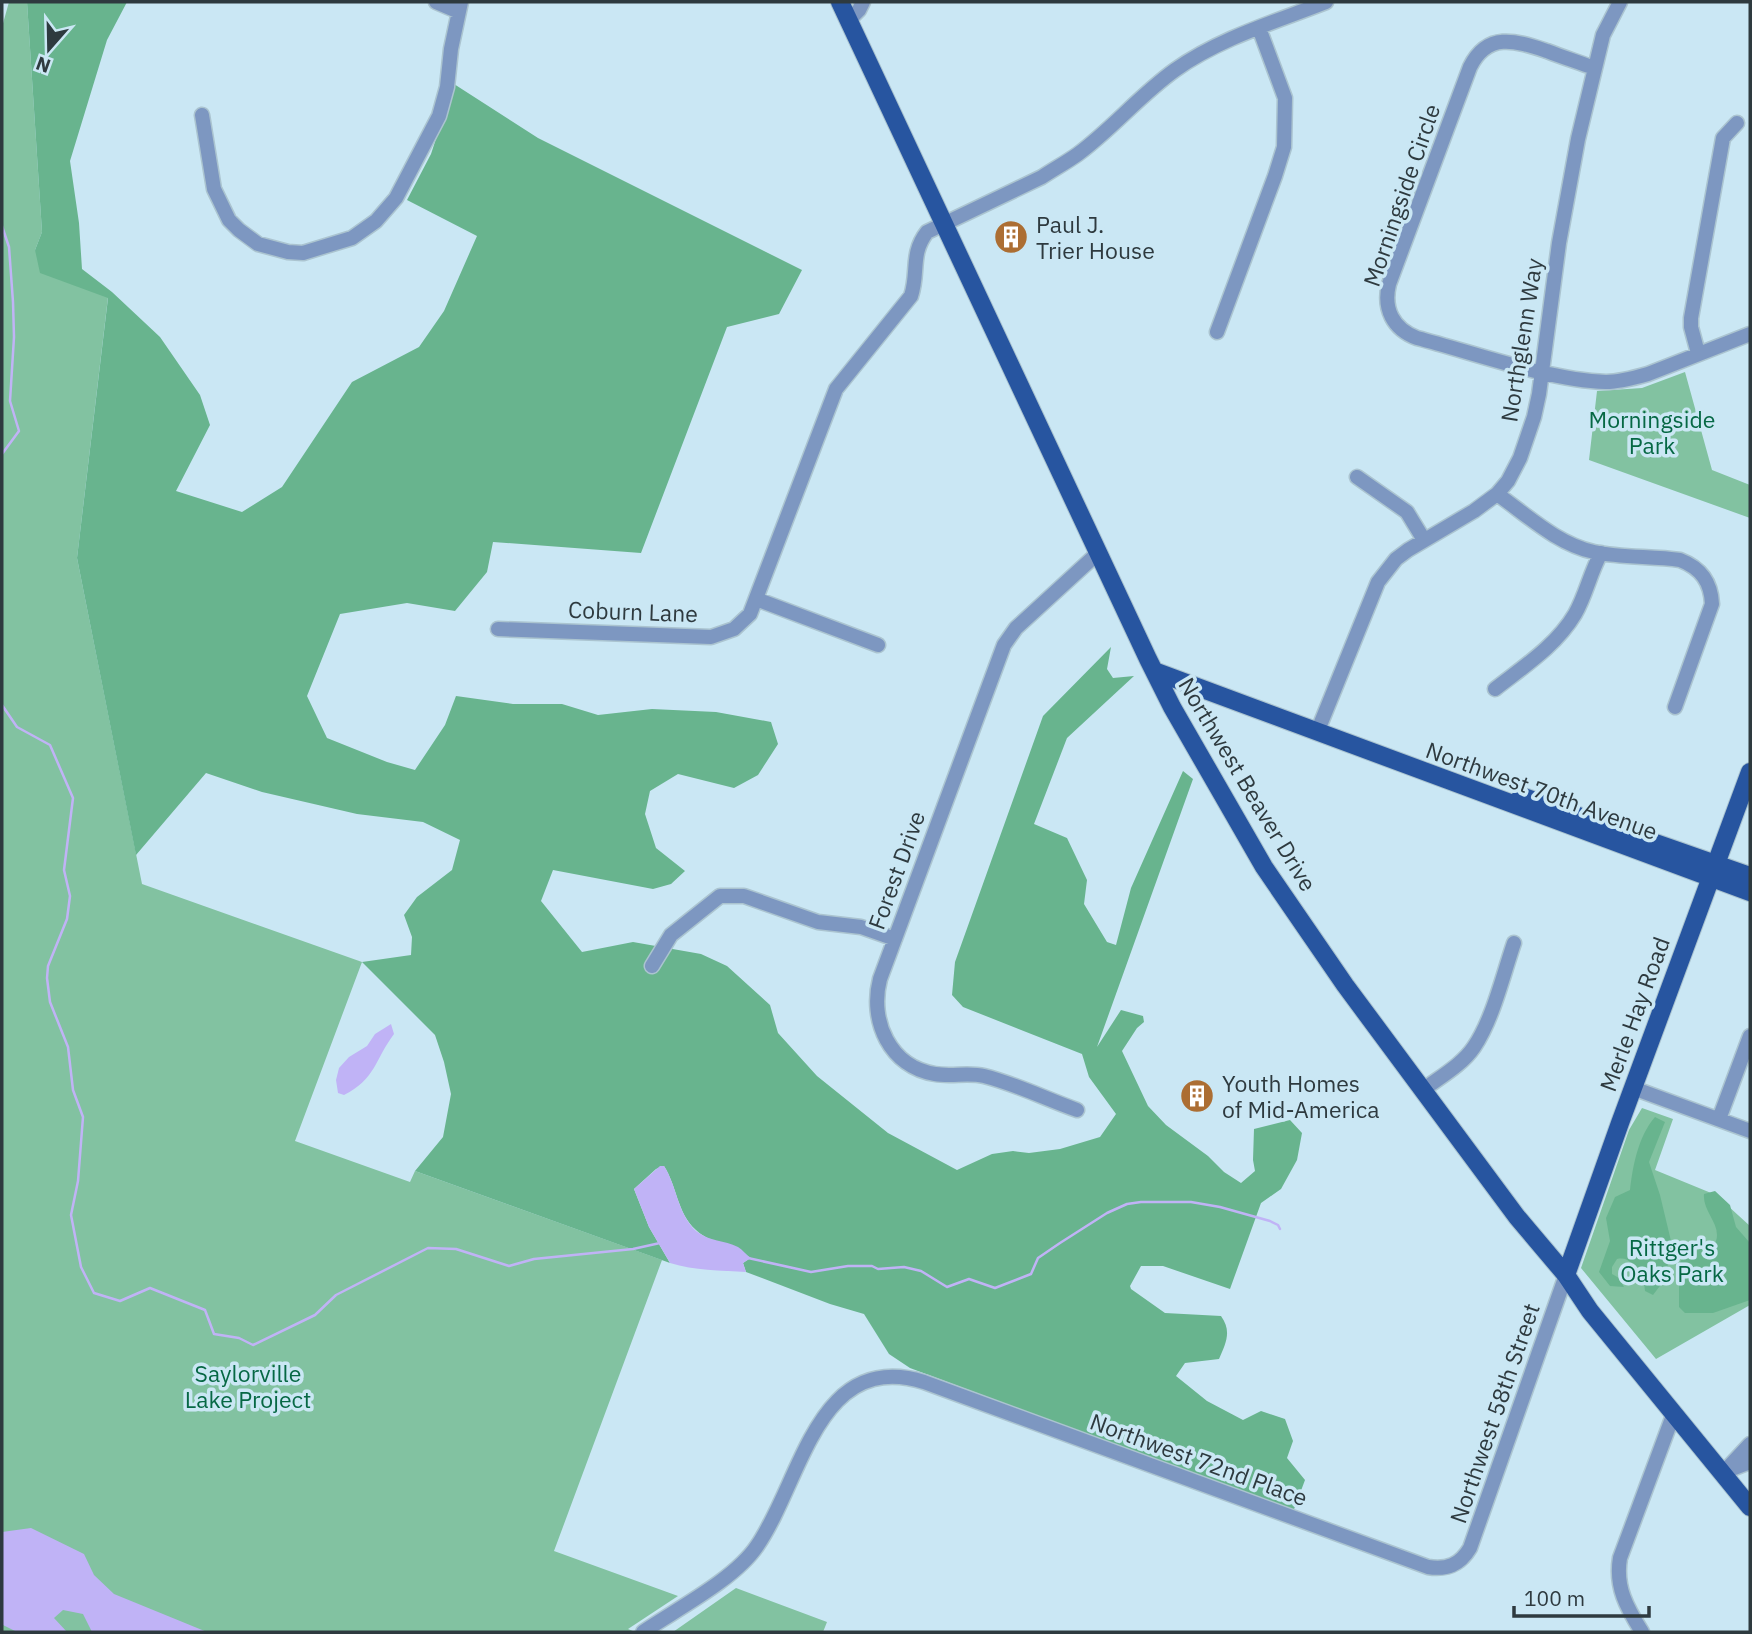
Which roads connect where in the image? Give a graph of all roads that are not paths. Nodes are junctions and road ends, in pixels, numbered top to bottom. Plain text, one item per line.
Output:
1 (436, 2) edge
2 (839, 2) edge
3 (863, 2) edge
4 (1326, 2) edge
5 (1617, 5) edge
6 (459, 6) edge
7 (848, 21) junction
8 (1259, 28) junction
9 (1594, 68) junction
10 (202, 115) dead end
11 (1737, 123) dead end
12 (942, 223) junction
13 (1217, 332) dead end
14 (1750, 334) edge
15 (1698, 353) junction
16 (1541, 371) junction
17 (1357, 477) dead end
18 (1497, 494) junction
19 (1424, 540) junction
20 (1098, 553) junction
21 (1601, 553) junction
22 (756, 599) junction
23 (498, 629) dead end
24 (878, 645) dead end
25 (1154, 671) junction
26 (1495, 689) dead end
27 (1675, 707) dead end
28 (1318, 730) junction
29 (1750, 772) edge
30 (1713, 870) junction
31 (1750, 876) edge
32 (1750, 892) edge
33 (895, 939) junction
34 (1514, 943) dead end
35 (652, 966) dead end
36 (1750, 1036) edge
37 (1633, 1088) junction
38 (1423, 1090) junction
39 (1077, 1110) dead end
40 (1719, 1119) junction
41 (1750, 1131) edge
42 (1566, 1275) junction
43 (1674, 1413) junction
44 (1750, 1444) edge
45 (1750, 1462) edge
46 (1723, 1473) junction
47 (1750, 1507) edge
48 (1459, 1563) joint
49 (643, 1632) edge
50 (1642, 1632) edge

1 - 6 street
2 - 7 main road, Northwest Beaver Drive
3 - 7 street
4 - 8 street, Coburn Lane
5 - 9 street, Northglenn Way
6 - 10 street
7 - 12 main road, Northwest Beaver Drive
8 - 12 street, Coburn Lane
8 - 13 street
9 - 16 street, Northglenn Way
9 - 16 street, Morningside Circle
11 - 15 street
12 - 20 main road, Northwest Beaver Drive
12 - 22 street, Coburn Lane
14 - 15 street, Morningside Circle
15 - 16 street, Morningside Circle
16 - 18 street, Northglenn Way
17 - 19 street
18 - 19 street, Northglenn Way
18 - 21 street
19 - 28 street, Northglenn Way
20 - 25 main road, Northwest Beaver Drive
20 - 33 street, Forest Drive
21 - 26 street
21 - 27 street
22 - 23 street, Coburn Lane
22 - 24 street
25 - 28 main road, Northwest 70th Avenue
25 - 38 main road, Northwest Beaver Drive
28 - 30 main road, Northwest 70th Avenue
29 - 30 main road, Merle Hay Road
30 - 31 main road, Northwest 70th Avenue
30 - 32 main road, Northwest 70th Avenue
30 - 37 main road, Merle Hay Road
33 - 35 street
33 - 39 street, Forest Drive
34 - 38 street
36 - 40 street
37 - 40 street
37 - 42 main road, Merle Hay Road
38 - 42 main road, Northwest Beaver Drive
40 - 41 street
42 - 43 main road, Northwest Beaver Drive
42 - 48 street, Northwest 58th Street
43 - 46 main road, Northwest Beaver Drive
43 - 50 street
44 - 46 street
45 - 46 street
46 - 47 main road, Northwest Beaver Drive
48 - 49 street, Northwest 72nd Place

